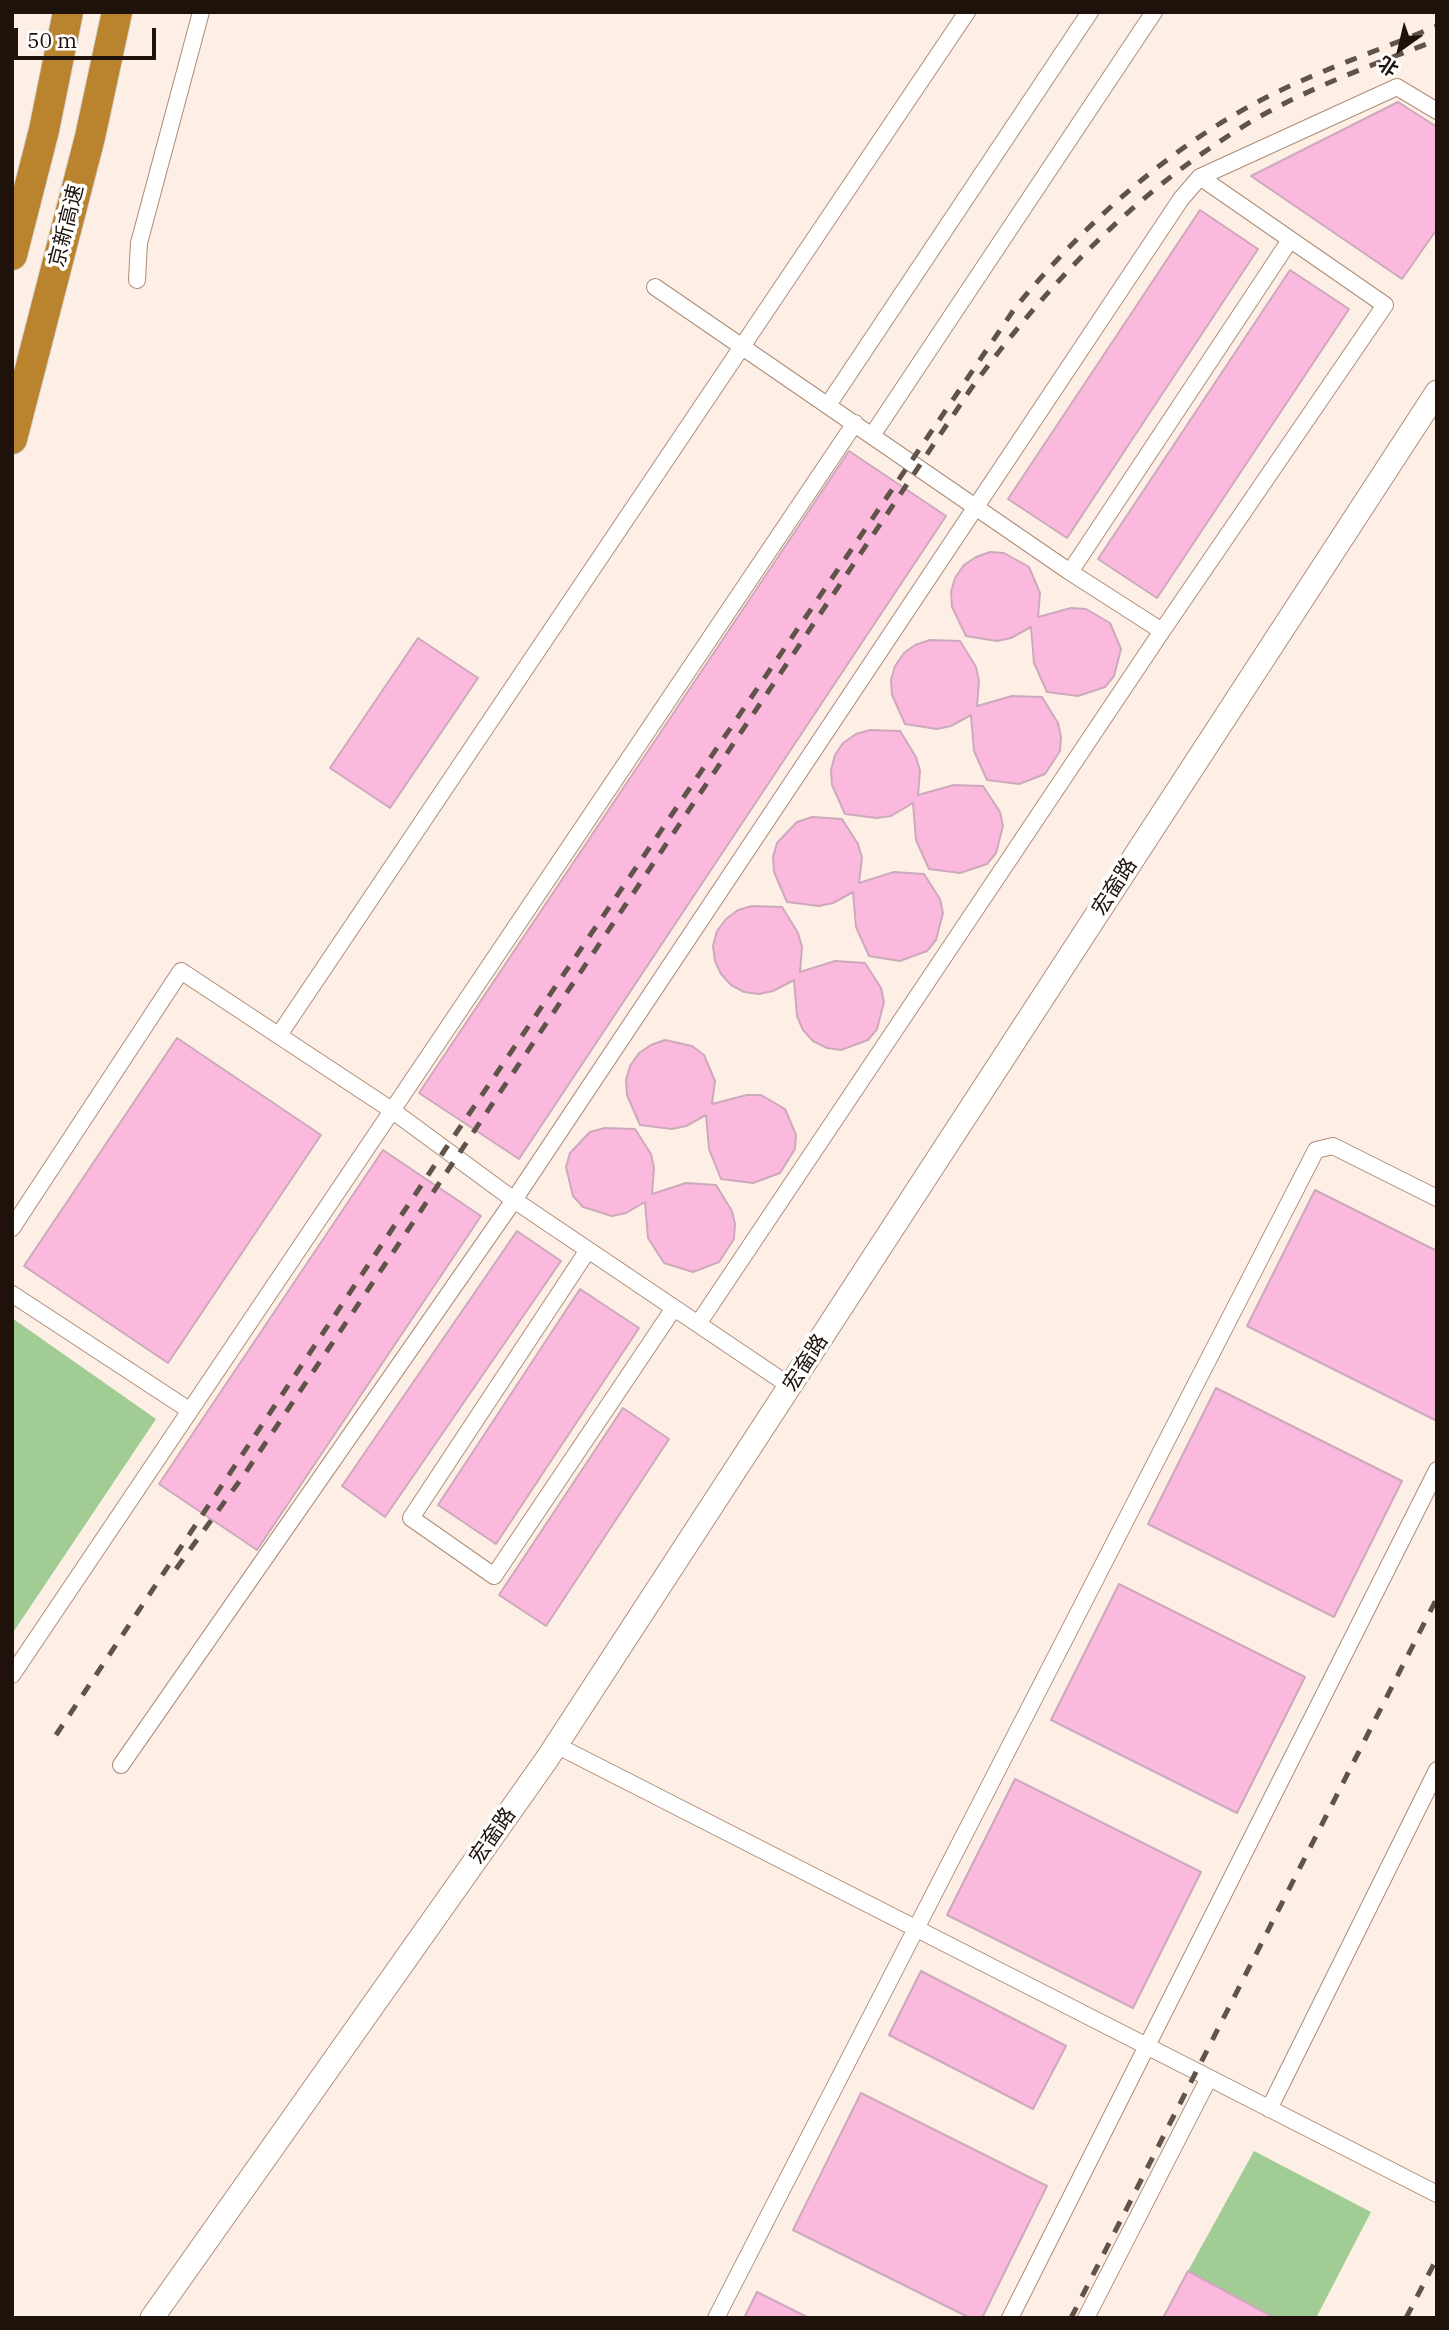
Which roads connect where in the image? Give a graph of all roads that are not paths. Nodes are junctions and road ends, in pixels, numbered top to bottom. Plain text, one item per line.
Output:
1 (68, 12) edge
2 (117, 12) edge
3 (201, 12) edge
4 (967, 12) edge
5 (1090, 12) edge
6 (1154, 12) edge
7 (1437, 111) edge
8 (1200, 177) junction
9 (1290, 240) junction
10 (12, 255) edge
11 (137, 280) dead end
12 (655, 287) dead end
13 (744, 348) junction
14 (1437, 392) edge
15 (828, 405) junction
16 (855, 422) junction
17 (873, 434) junction
18 (12, 439) edge
19 (977, 507) junction
20 (1070, 572) junction
21 (1162, 631) junction
22 (279, 1035) junction
23 (393, 1111) junction
24 (1437, 1198) edge
25 (513, 1200) junction
26 (12, 1228) edge
27 (588, 1250) junction
28 (12, 1294) edge
29 (674, 1308) junction
30 (698, 1324) junction
31 (790, 1386) junction
32 (189, 1410) junction
33 (1437, 1470) edge
34 (12, 1675) edge
35 (556, 1745) junction
36 (121, 1765) dead end
37 (1437, 1770) edge
38 (917, 1929) junction
39 (1147, 2046) junction
40 (1209, 2078) junction
41 (1269, 2109) junction
42 (1437, 2194) edge
43 (152, 2318) edge
44 (716, 2318) edge
45 (1010, 2318) edge
46 (1086, 2318) edge

1 - 10 highway
2 - 18 highway, 京新高速
3 - 11 street
4 - 13 street
5 - 15 street
6 - 17 street
7 - 8 street
8 - 9 street
8 - 19 street
9 - 20 street
9 - 21 street
12 - 13 street
13 - 15 street
13 - 22 street
14 - 31 street, 宏奤路
15 - 16 street
16 - 17 street
16 - 23 street
17 - 19 street
19 - 20 street
19 - 25 street
20 - 21 street
21 - 30 street
22 - 23 street
22 - 26 street
23 - 25 street
23 - 32 street
24 - 38 street
25 - 27 street
25 - 36 street
27 - 29 street
27 - 29 street
28 - 32 street
29 - 30 street
30 - 31 street
31 - 35 street, 宏奤路
32 - 34 street
33 - 39 street
35 - 38 street
35 - 43 street, 宏奤路
37 - 41 street
38 - 39 street
38 - 44 street
39 - 40 street
39 - 45 street
40 - 41 street
40 - 46 street
41 - 42 street

